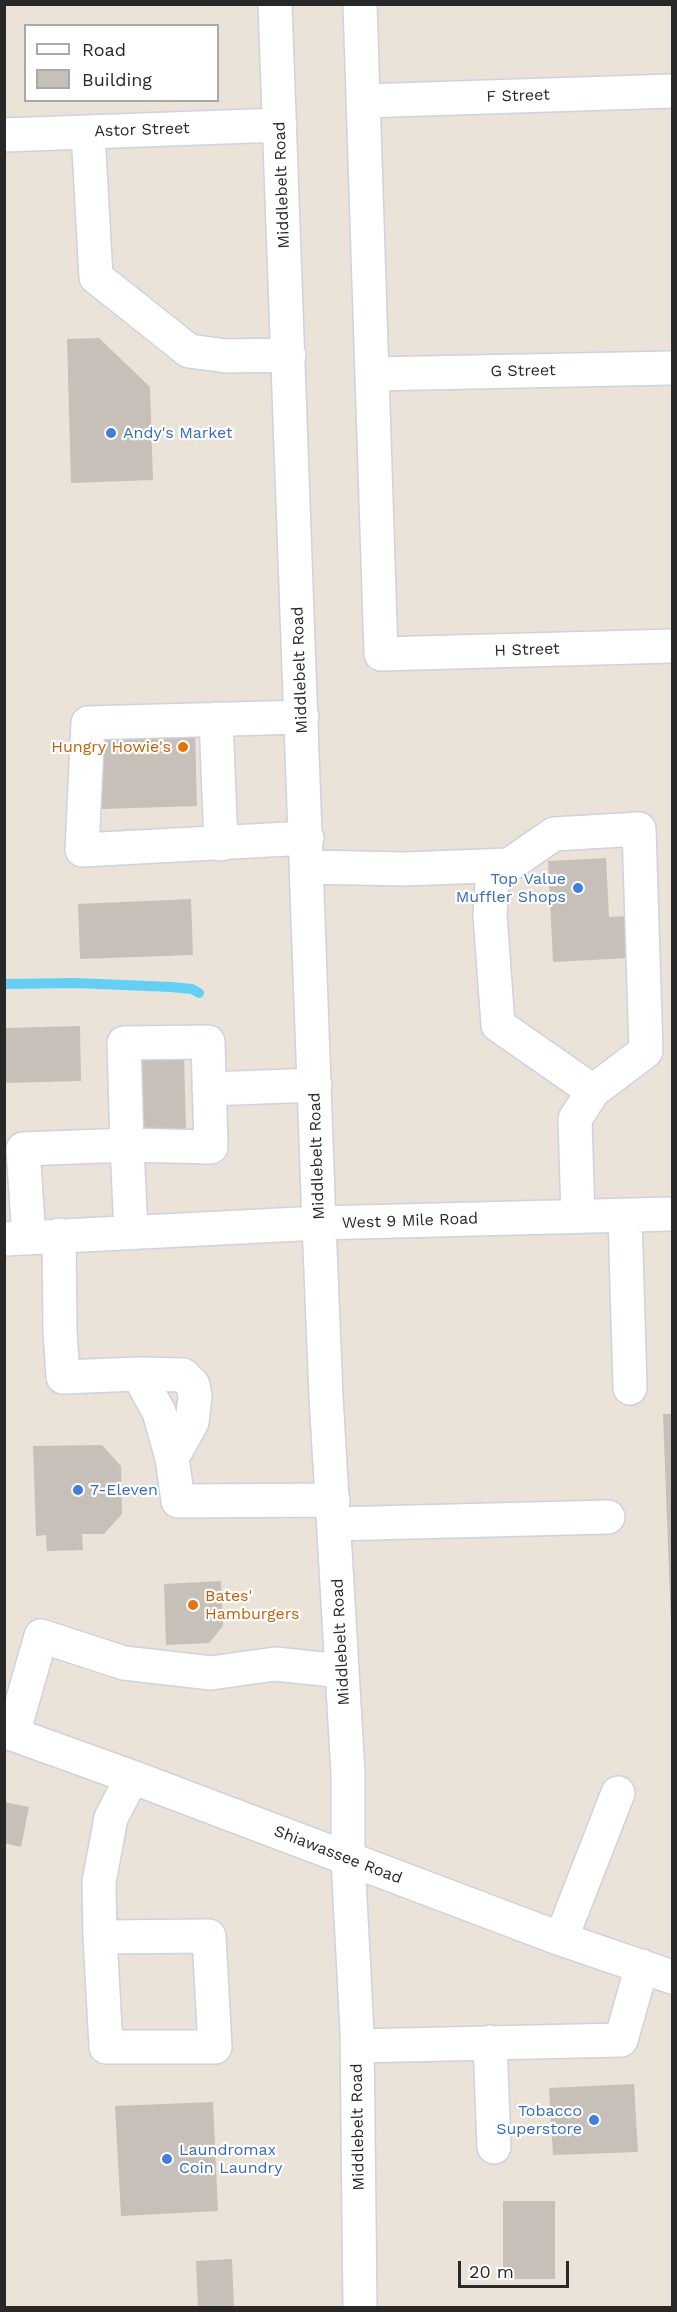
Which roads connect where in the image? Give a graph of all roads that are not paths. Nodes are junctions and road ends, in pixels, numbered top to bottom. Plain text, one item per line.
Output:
1 (275, 4) edge
2 (360, 4) edge
3 (672, 91) edge
4 (363, 101) junction
5 (280, 125) junction
6 (88, 132) junction
7 (4, 135) edge
8 (289, 355) junction
9 (672, 368) edge
10 (372, 374) junction
11 (672, 646) edge
12 (302, 717) junction
13 (216, 719) junction
14 (221, 844) junction
15 (307, 852) junction
16 (493, 866) junction
17 (315, 1085) junction
18 (209, 1089) junction
19 (593, 1091) junction
20 (14, 1140) edge
21 (127, 1145) junction
22 (672, 1214) edge
23 (625, 1215) junction
24 (578, 1216) junction
25 (319, 1223) junction
26 (131, 1232) junction
27 (31, 1237) edge
28 (138, 1374) junction
29 (630, 1388) dead end
30 (172, 1458) junction
31 (333, 1512) junction
32 (608, 1517) dead end
33 (342, 1671) junction
34 (9, 1733) edge
35 (132, 1777) junction
36 (618, 1793) dead end
37 (348, 1859) junction
38 (100, 1937) junction
39 (561, 1939) junction
40 (642, 1966) junction
41 (672, 1977) edge
42 (490, 2042) junction
43 (357, 2046) junction
44 (494, 2147) dead end
45 (360, 2307) edge

1 - 5 street, Middlebelt Road
2 - 4 street
3 - 4 street, F Street
4 - 10 street
5 - 6 street, Astor Street
5 - 8 street, Middlebelt Road
6 - 7 street, Astor Street
6 - 8 street
8 - 12 street, Middlebelt Road
9 - 10 street, G Street
10 - 11 street, H Street
12 - 13 street
12 - 15 street, Middlebelt Road
13 - 14 street
13 - 14 street
14 - 15 street
15 - 16 street
15 - 17 street, Middlebelt Road
16 - 19 street
16 - 19 street
17 - 18 street
17 - 25 street, Middlebelt Road
18 - 21 street
18 - 21 street
19 - 24 street
20 - 21 street
20 - 27 street
21 - 26 street
22 - 23 street, West 9 Mile Road
23 - 24 street, West 9 Mile Road
23 - 29 street
24 - 25 street, West 9 Mile Road
25 - 26 street, West 9 Mile Road
25 - 31 street, Middlebelt Road
26 - 27 street, West 9 Mile Road
27 - 28 street
28 - 30 street
28 - 30 street
30 - 31 street
31 - 32 street
31 - 33 street, Middlebelt Road
33 - 34 street
33 - 37 street, Middlebelt Road
34 - 35 street, Shiawassee Road
35 - 37 street, Shiawassee Road
35 - 38 street
36 - 39 street
37 - 39 street, Shiawassee Road
37 - 43 street, Middlebelt Road
38 - 38 street
39 - 40 street, Shiawassee Road
40 - 41 street, Shiawassee Road
40 - 42 street
42 - 43 street
42 - 44 street
43 - 45 street, Middlebelt Road

